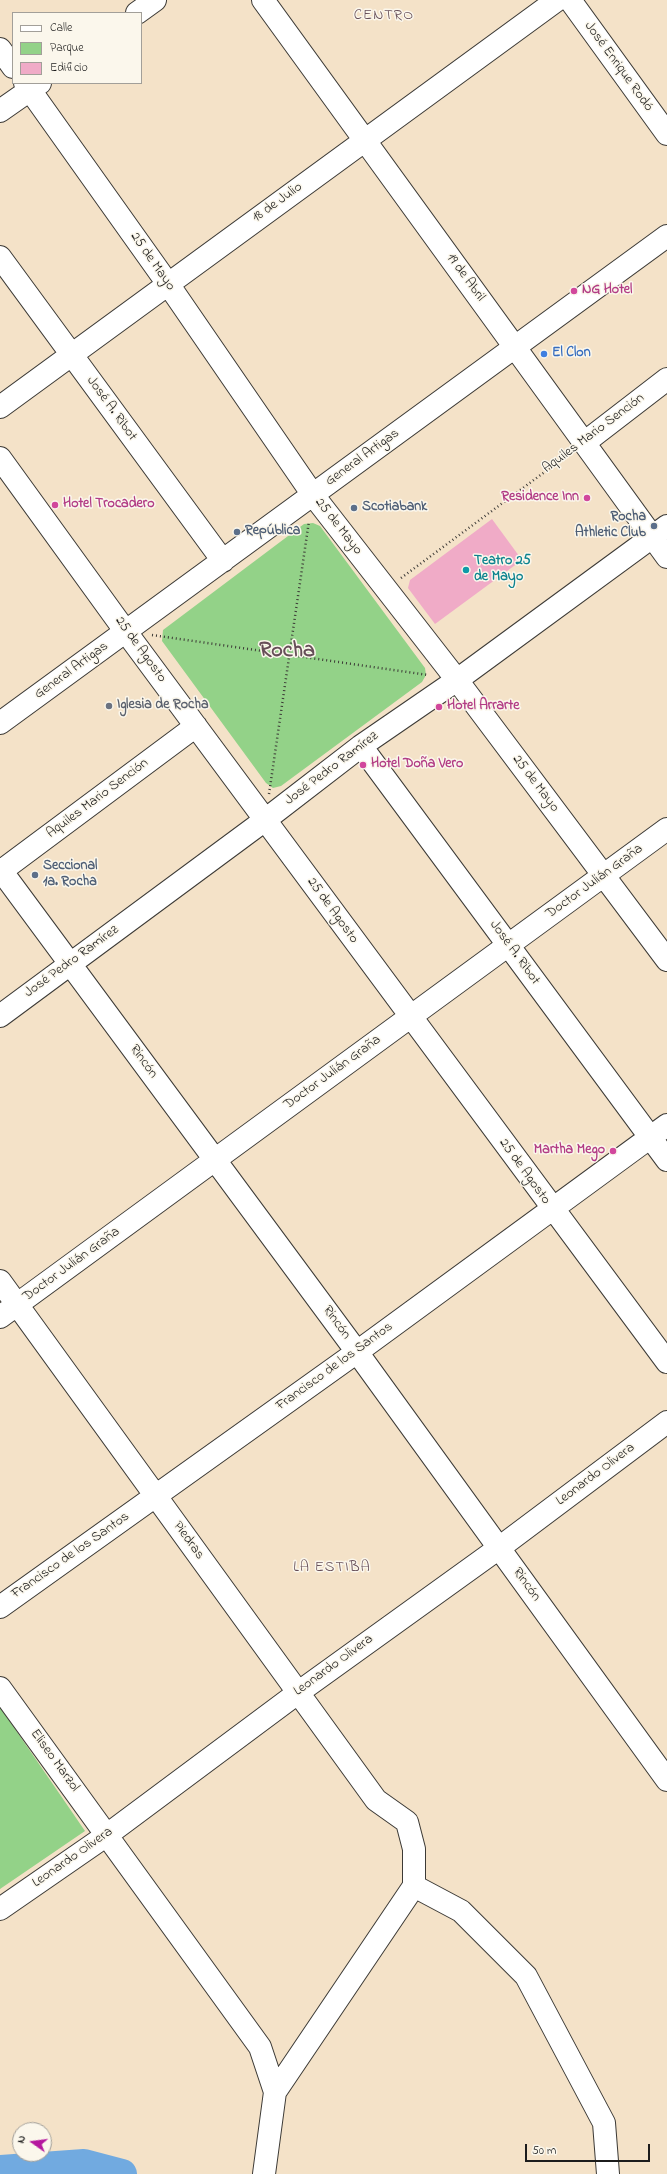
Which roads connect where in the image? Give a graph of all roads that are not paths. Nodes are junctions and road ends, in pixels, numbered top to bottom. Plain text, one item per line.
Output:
1 (155, 0) edge
2 (263, 0) edge
3 (557, 0) edge
4 (570, 0) edge
5 (138, 12) edge
6 (0, 50) edge
7 (12, 66) edge
8 (31, 85) edge
9 (0, 111) edge
10 (667, 134) edge
11 (365, 140) junction
12 (667, 236) edge
13 (0, 257) edge
14 (168, 284) junction
15 (515, 347) junction
16 (72, 355) junction
17 (667, 379) edge
18 (0, 407) edge
19 (584, 443) junction
20 (0, 458) edge
21 (312, 495) junction
22 (660, 531) edge
23 (667, 557) edge
24 (223, 561) junction
25 (126, 632) junction
26 (457, 680) junction
27 (0, 723) edge
28 (196, 726) junction
29 (361, 746) junction
30 (265, 820) junction
31 (667, 829) edge
32 (0, 870) edge
33 (603, 876) junction
34 (508, 945) junction
35 (667, 960) edge
36 (71, 964) junction
37 (0, 1016) edge
38 (410, 1016) junction
39 (658, 1131) edge
40 (215, 1160) junction
41 (667, 1160) edge
42 (552, 1209) junction
43 (0, 1281) edge
44 (18, 1305) junction
45 (0, 1318) edge
46 (357, 1352) junction
47 (667, 1362) edge
48 (667, 1422) edge
49 (155, 1496) junction
50 (499, 1548) junction
51 (0, 1607) edge
52 (0, 1688) edge
53 (299, 1692) junction
54 (667, 1780) edge
55 (107, 1834) junction
56 (414, 1886) junction
57 (0, 1909) edge
58 (274, 2100) junction
59 (264, 2174) edge
60 (608, 2174) edge

1 - 5 street
2 - 11 street, 19 de Abril
3 - 11 street, 18 de Julio
4 - 10 street, José Enrique Rodó
6 - 7 street
8 - 9 street
8 - 14 street, 25 de Mayo
11 - 14 street, 18 de Julio
11 - 15 street, 19 de Abril
12 - 15 street, General Artigas
13 - 16 street, José A. Ribot
14 - 16 street, 18 de Julio
14 - 21 street, 25 de Mayo
15 - 19 street, 19 de Abril
15 - 21 street, General Artigas
16 - 18 street, 18 de Julio
16 - 24 street, José A. Ribot
17 - 19 street, Aquiles Mario Sención
19 - 22 street, 19 de Abril
20 - 25 street, 25 de Agosto
21 - 24 street, General Artigas
21 - 26 street, 25 de Mayo
22 - 23 street, 19 de Abril
22 - 26 street, José Pedro Ramírez
24 - 25 street, General Artigas
25 - 27 street, General Artigas
25 - 28 street, 25 de Agosto
26 - 29 street, José Pedro Ramírez
26 - 33 street, 25 de Mayo
28 - 30 street, 25 de Agosto
28 - 32 street, Aquiles Mario Sención
29 - 30 street, José Pedro Ramírez
29 - 34 street, José A. Ribot
30 - 36 street, José Pedro Ramírez
30 - 38 street, 25 de Agosto
31 - 33 street, Doctor Julián Graña
32 - 36 street, Rincón
33 - 34 street, Doctor Julián Graña
33 - 35 street, 25 de Mayo
34 - 38 street, Doctor Julián Graña
34 - 39 street, José A. Ribot
36 - 37 street, José Pedro Ramírez
36 - 40 street, Rincón
38 - 40 street, Doctor Julián Graña
38 - 42 street, 25 de Agosto
39 - 41 street, José A. Ribot
39 - 42 street, Francisco de los Santos
40 - 44 street, Doctor Julián Graña
40 - 46 street, Rincón
42 - 46 street, Francisco de los Santos
42 - 47 street, 25 de Agosto
43 - 44 street, Piedras
44 - 45 street, Doctor Julián Graña
44 - 49 street, Piedras
46 - 49 street, Francisco de los Santos
46 - 50 street, Rincón
48 - 50 street, Leonardo Olivera
49 - 51 street, Francisco de los Santos
49 - 53 street, Piedras
50 - 53 street, Leonardo Olivera
50 - 54 street, Rincón
52 - 55 street, Eliseo Marzol
53 - 55 street, Leonardo Olivera
53 - 56 street, Piedras
55 - 57 street, Leonardo Olivera
55 - 58 street, Eliseo Marzol
56 - 58 street
56 - 60 street
58 - 59 street

